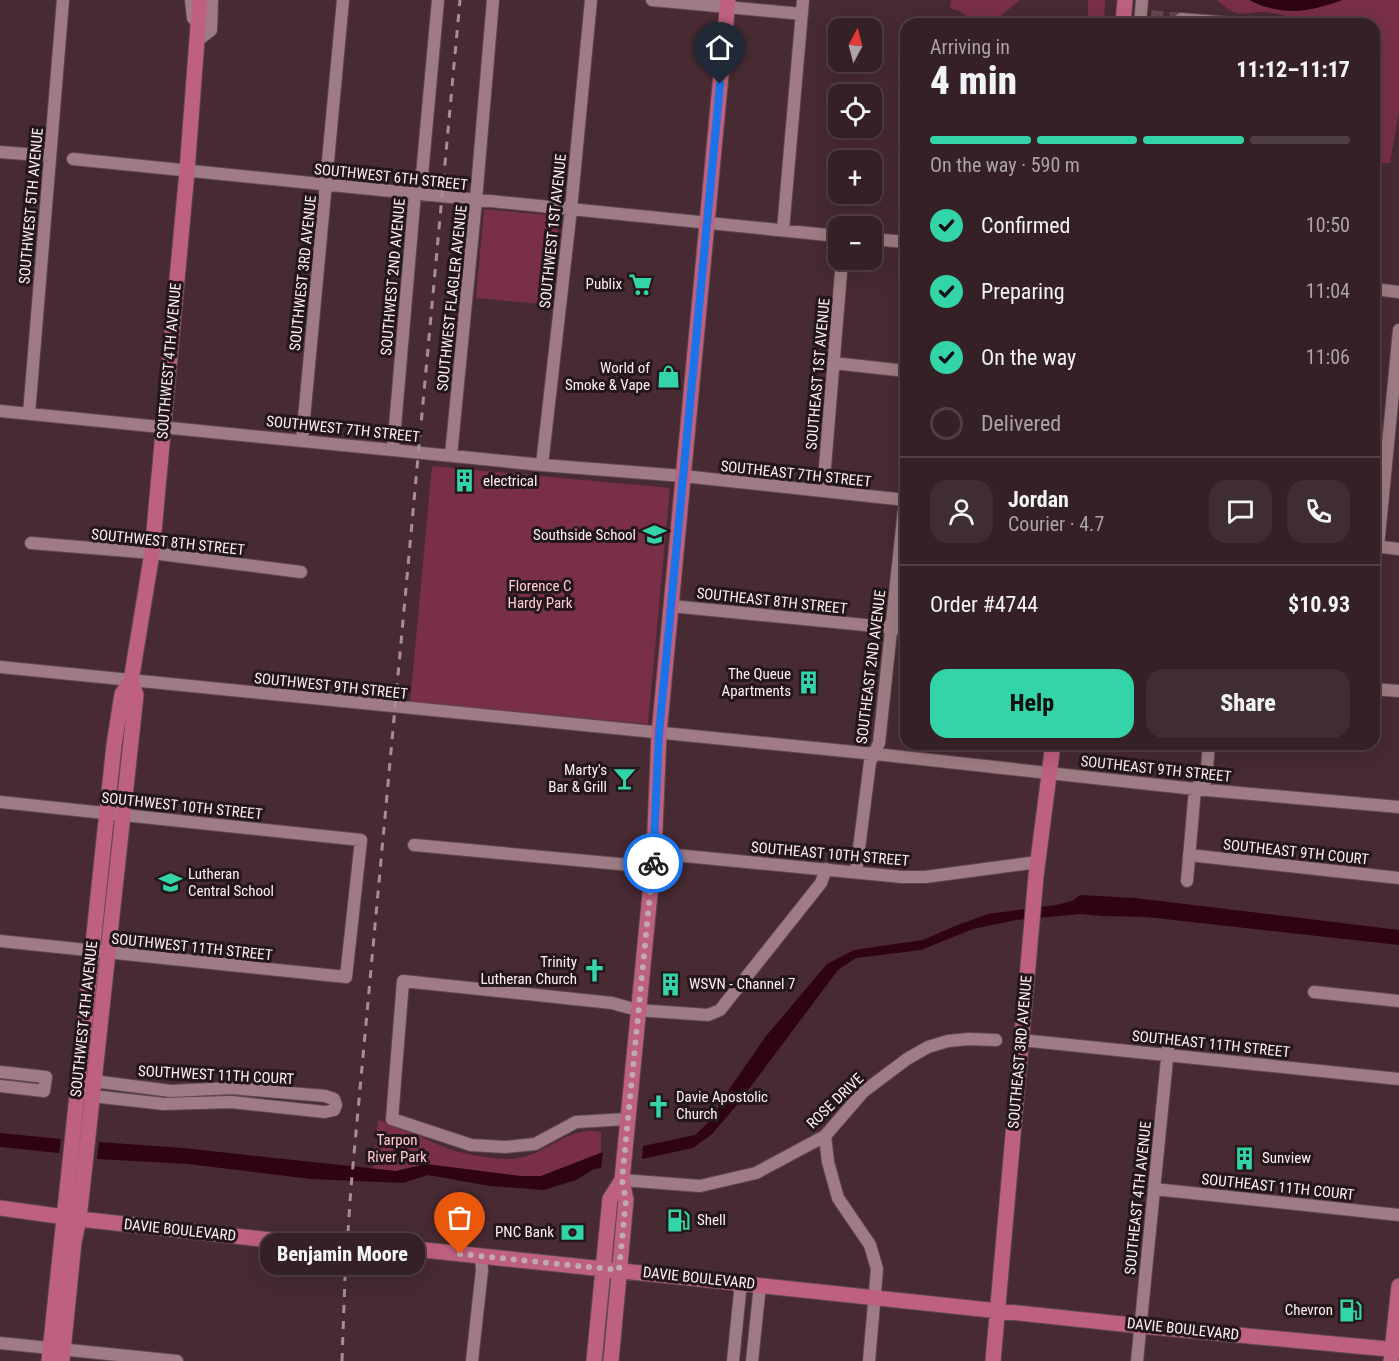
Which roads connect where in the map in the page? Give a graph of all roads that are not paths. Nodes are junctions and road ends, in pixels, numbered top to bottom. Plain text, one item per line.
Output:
1 (63, 0) edge
2 (191, 0) edge
3 (200, 0) edge
4 (213, 0) edge
5 (343, 0) edge
6 (438, 0) edge
7 (492, 0) edge
8 (591, 0) edge
9 (652, 0) edge
10 (803, 0) edge
11 (1125, 0) edge
12 (1142, 0) edge
13 (728, 4) edge
14 (802, 14) junction
15 (1124, 18) edge
16 (1144, 18) edge
17 (198, 23) junction
18 (197, 40) junction
19 (0, 152) edge
20 (50, 156) junction
21 (73, 159) dead end
22 (187, 171) junction
23 (326, 185) junction
24 (415, 193) junction
25 (476, 200) junction
26 (571, 209) junction
27 (707, 223) junction
28 (783, 230) junction
29 (828, 235) edge
30 (882, 240) edge
31 (900, 241) edge
32 (841, 270) edge
33 (1380, 290) edge
34 (1399, 292) edge
35 (1399, 330) edge
36 (833, 363) junction
37 (900, 370) edge
38 (0, 411) edge
39 (29, 414) junction
40 (163, 428) junction
41 (302, 440) junction
42 (393, 450) junction
43 (451, 455) junction
44 (542, 465) junction
45 (683, 476) junction
46 (823, 491) junction
47 (900, 499) edge
48 (1380, 509) edge
49 (32, 543) dead end
50 (1380, 547) edge
51 (900, 549) edge
52 (1399, 549) edge
53 (152, 553) junction
54 (301, 572) dead end
55 (671, 606) junction
56 (892, 628) junction
57 (900, 629) edge
58 (0, 667) edge
59 (131, 681) junction
60 (1380, 689) edge
61 (1399, 691) edge
62 (659, 734) junction
63 (1052, 750) edge
64 (1208, 750) edge
65 (875, 754) junction
66 (1050, 773) junction
67 (1195, 789) junction
68 (0, 801) edge
69 (1399, 807) edge
70 (114, 813) junction
71 (414, 845) dead end
72 (1189, 855) junction
73 (653, 860) junction
74 (826, 869) junction
75 (1037, 869) junction
76 (856, 872) junction
77 (1399, 878) edge
78 (1187, 880) dead end
79 (0, 941) edge
80 (91, 951) junction
81 (107, 954) junction
82 (346, 977) joint
83 (1314, 992) dead end
84 (1399, 1001) edge
85 (637, 1010) junction
86 (1169, 1039) dead end
87 (996, 1040) dead end
88 (1021, 1040) junction
89 (1168, 1055) junction
90 (0, 1072) edge
91 (1399, 1079) edge
92 (0, 1086) edge
93 (77, 1087) junction
94 (93, 1088) junction
95 (627, 1119) junction
96 (825, 1136) junction
97 (622, 1180) junction
98 (1154, 1189) junction
99 (0, 1208) edge
100 (1399, 1215) edge
101 (72, 1218) junction
102 (481, 1256) junction
103 (612, 1269) junction
104 (741, 1282) junction
105 (760, 1285) junction
106 (1399, 1286) edge
107 (875, 1297) junction
108 (996, 1309) junction
109 (1141, 1326) junction
110 (0, 1343) edge
111 (1394, 1354) edge
112 (56, 1355) edge
113 (177, 1361) edge
114 (472, 1361) edge
115 (594, 1361) edge
116 (611, 1361) edge
117 (733, 1361) edge
118 (752, 1361) edge
119 (869, 1361) edge
120 (993, 1361) edge
121 (1137, 1361) edge

1 - 20 street, SOUTHWEST 5TH AVENUE
2 - 17 street
3 - 17 main road, SOUTHWEST 4TH AVENUE
4 - 18 street
5 - 23 street, SOUTHWEST 3RD AVENUE
6 - 24 street, SOUTHWEST 2ND AVENUE
7 - 25 street, SOUTHWEST FLAGLER AVENUE
8 - 26 street, SOUTHWEST 1ST AVENUE
9 - 13 street
10 - 14 street
11 - 15 main road
12 - 16 street
13 - 14 street
13 - 27 main road
14 - 28 street
17 - 18 main road, SOUTHWEST 4TH AVENUE
18 - 22 main road, SOUTHWEST 4TH AVENUE
19 - 20 street
20 - 39 street, SOUTHWEST 5TH AVENUE
21 - 22 street, SOUTHWEST 6TH STREET
22 - 23 street, SOUTHWEST 6TH STREET
22 - 40 main road, SOUTHWEST 4TH AVENUE
23 - 24 street, SOUTHWEST 6TH STREET
23 - 41 street, SOUTHWEST 3RD AVENUE
24 - 25 street, SOUTHWEST 6TH STREET
24 - 42 street, SOUTHWEST 2ND AVENUE
25 - 26 street, SOUTHWEST 6TH STREET
25 - 43 street, SOUTHWEST FLAGLER AVENUE
26 - 27 street, SOUTHWEST 6TH STREET
26 - 44 street, SOUTHWEST 1ST AVENUE
27 - 28 street, SOUTHWEST 6TH STREET
27 - 45 main road
28 - 29 street, SOUTHWEST 6TH STREET
30 - 31 street
32 - 36 street, SOUTHEAST 1ST AVENUE
33 - 34 street
35 - 48 street
36 - 37 street
36 - 46 street, SOUTHEAST 1ST AVENUE
38 - 39 street, SOUTHWEST 7TH STREET
39 - 40 street, SOUTHWEST 7TH STREET
40 - 41 street, SOUTHWEST 7TH STREET
40 - 53 main road, SOUTHWEST 4TH AVENUE
41 - 42 street, SOUTHWEST 7TH STREET
42 - 43 street, SOUTHWEST 7TH STREET
43 - 44 street, SOUTHWEST 7TH STREET
44 - 45 street, SOUTHWEST 7TH STREET
45 - 46 street, SOUTHEAST 7TH STREET
45 - 55 main road
46 - 47 street, SOUTHEAST 7TH STREET
49 - 53 street, SOUTHWEST 8TH STREET
50 - 52 street
51 - 56 street, SOUTHEAST 2ND AVENUE
53 - 54 street, SOUTHWEST 8TH STREET
53 - 59 main road, SOUTHWEST 4TH AVENUE
55 - 56 street, SOUTHEAST 8TH STREET
55 - 62 main road
56 - 57 street, SOUTHEAST 8TH STREET
56 - 65 street, SOUTHEAST 2ND AVENUE
58 - 59 street, SOUTHWEST 9TH STREET
59 - 62 street, SOUTHWEST 9TH STREET
59 - 70 main road, SOUTHWEST 4TH AVENUE
60 - 61 street
62 - 65 street, SOUTHEAST 9TH STREET
62 - 73 main road
63 - 66 main road, SOUTHEAST 3RD AVENUE
64 - 67 street
65 - 66 street, SOUTHEAST 9TH STREET
65 - 76 street, SOUTHEAST 2ND AVENUE
66 - 67 street, SOUTHEAST 9TH STREET
66 - 75 main road, SOUTHEAST 3RD AVENUE
67 - 69 street, SOUTHEAST 9TH STREET
67 - 72 street
68 - 70 street, SOUTHWEST 10TH STREET
70 - 80 main road, SOUTHWEST 4TH AVENUE
70 - 81 main road, SOUTHWEST 4TH AVENUE
70 - 82 street, SOUTHWEST 10TH STREET
71 - 73 street
72 - 77 street, SOUTHEAST 9TH COURT
72 - 78 street
73 - 74 street, SOUTHEAST 10TH STREET
73 - 85 main road
74 - 76 street, SOUTHEAST 10TH STREET
74 - 85 street
75 - 76 street, SOUTHEAST 10TH STREET
75 - 88 main road, SOUTHEAST 3RD AVENUE
79 - 80 street, SOUTHWEST 11TH STREET
80 - 81 street, SOUTHWEST 11TH STREET
80 - 93 main road, SOUTHWEST 4TH AVENUE
81 - 82 street, SOUTHWEST 11TH STREET
81 - 94 main road, SOUTHWEST 4TH AVENUE
83 - 84 street
85 - 95 main road
85 - 95 street
86 - 89 street, SOUTHEAST 4TH AVENUE
87 - 96 street, ROSE DRIVE
88 - 89 street, SOUTHEAST 11TH STREET
88 - 108 main road, SOUTHEAST 3RD AVENUE
89 - 91 street, SOUTHEAST 11TH STREET
89 - 98 street, SOUTHEAST 4TH AVENUE
90 - 92 street
93 - 94 street, SOUTHWEST 11TH COURT
93 - 101 main road, SOUTHWEST 4TH AVENUE
94 - 94 street, SOUTHWEST 11TH COURT
94 - 101 main road, SOUTHWEST 4TH AVENUE
95 - 97 main road
96 - 97 street, ROSE DRIVE
96 - 107 street
97 - 103 main road
98 - 100 street, SOUTHEAST 11TH COURT
98 - 109 street, SOUTHEAST 4TH AVENUE
99 - 101 main road, DAVIE BOULEVARD
101 - 102 main road, DAVIE BOULEVARD
101 - 112 main road, SOUTHWEST 4TH AVENUE
102 - 103 main road, DAVIE BOULEVARD
102 - 114 street
103 - 104 main road, DAVIE BOULEVARD
103 - 115 main road
103 - 116 main road
104 - 105 main road, DAVIE BOULEVARD
104 - 117 street
105 - 107 main road, DAVIE BOULEVARD
105 - 118 street
106 - 111 main road
107 - 108 main road, DAVIE BOULEVARD
107 - 119 street
108 - 109 main road, DAVIE BOULEVARD
108 - 120 main road, SOUTHEAST 3RD AVENUE
109 - 111 main road, DAVIE BOULEVARD
109 - 121 street, SOUTHEAST 4TH AVENUE
110 - 112 street
112 - 113 street

